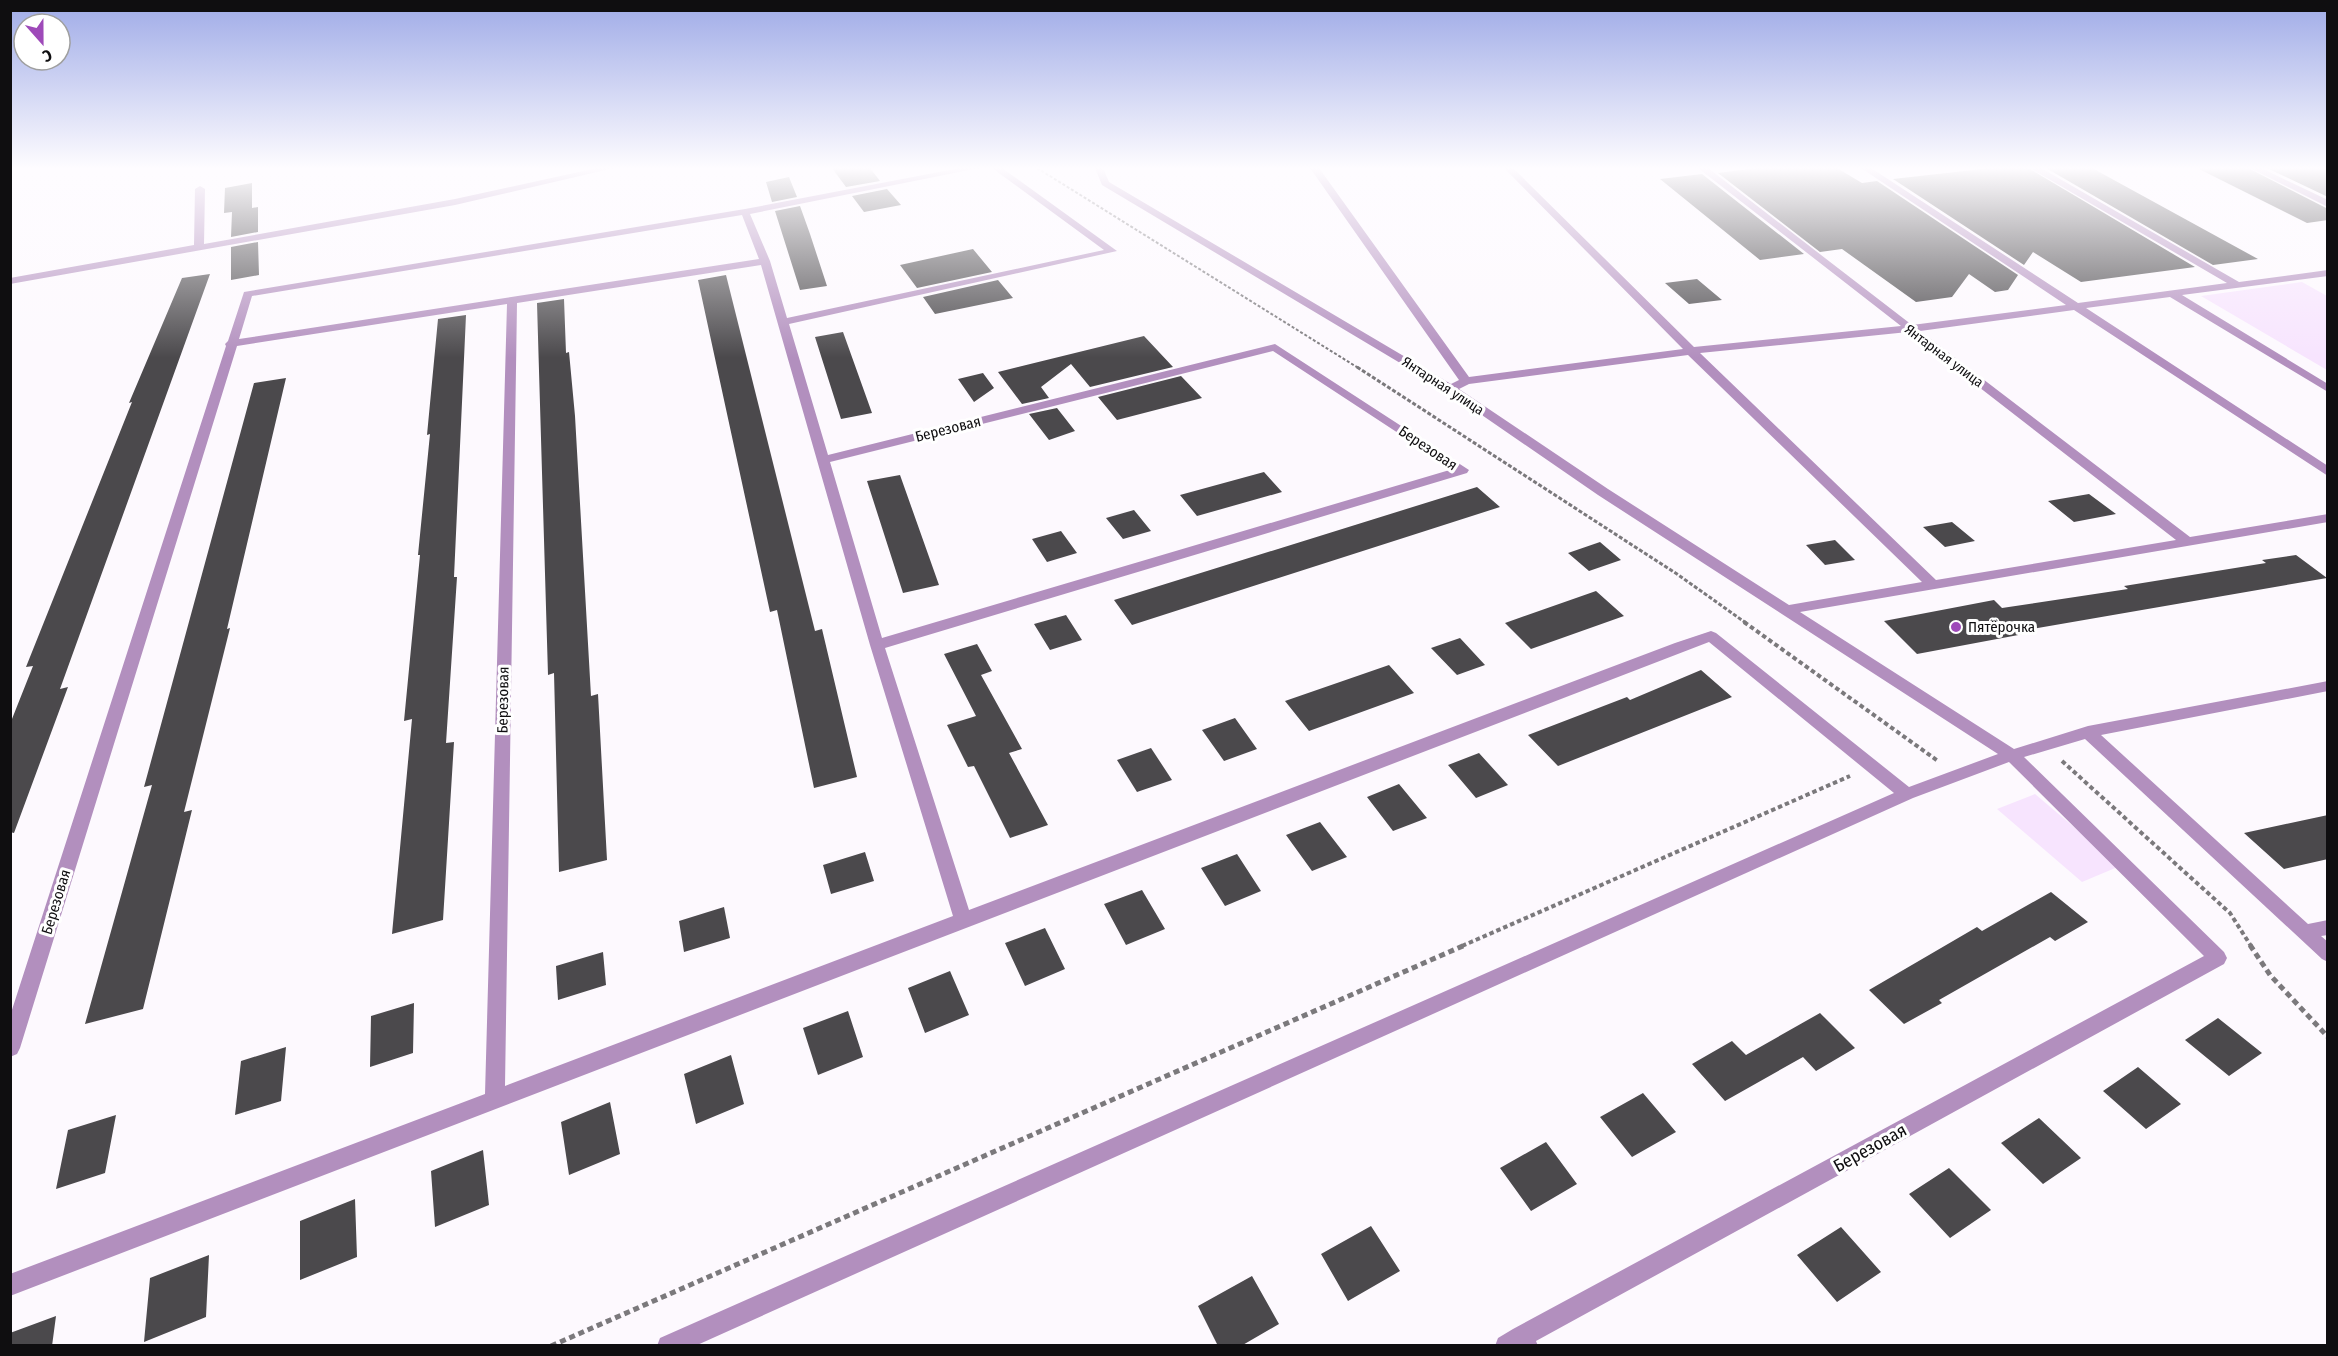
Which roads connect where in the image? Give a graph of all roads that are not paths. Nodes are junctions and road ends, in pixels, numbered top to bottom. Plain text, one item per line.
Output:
1 (199, 231) edge
2 (292, 231) edge
3 (628, 231) edge
4 (753, 231) edge
5 (1084, 231) edge
6 (1186, 231) edge
7 (1359, 231) edge
8 (1571, 231) edge
9 (1783, 231) edge
10 (1962, 231) edge
11 (2144, 231) edge
12 (199, 248) junction
13 (765, 261) junction
14 (2328, 273) edge
15 (10, 281) edge
16 (2237, 285) junction
17 (2171, 293) junction
18 (512, 301) junction
19 (2076, 306) junction
20 (783, 322) junction
21 (1907, 328) junction
22 (230, 344) junction
23 (1691, 351) junction
24 (1466, 381) junction
25 (1451, 389) junction
26 (2328, 389) edge
27 (823, 460) junction
28 (2328, 472) edge
29 (2328, 518) edge
30 (2187, 542) junction
31 (1934, 585) junction
32 (1786, 610) junction
33 (877, 645) junction
34 (2328, 686) edge
35 (2088, 732) junction
36 (2012, 755) junction
37 (1907, 794) junction
38 (963, 918) junction
39 (2328, 927) edge
40 (2305, 932) junction
41 (2328, 954) edge
42 (2218, 958) joint
43 (10, 1047) edge
44 (495, 1099) junction
45 (10, 1285) edge
46 (1518, 1343) edge
47 (668, 1346) edge

1 - 12 street
2 - 12 street
3 - 22 street, Березовая
4 - 13 street
5 - 20 street
6 - 25 street, Янтарная улица
7 - 24 street, Янтарная улица
8 - 23 street
9 - 21 street, Янтарная улица
10 - 19 street
11 - 16 street
12 - 15 street
13 - 18 street
13 - 20 street
14 - 16 street
16 - 17 street
17 - 19 street
17 - 26 street
18 - 22 street
18 - 44 street, Березовая
19 - 21 street
19 - 28 street
20 - 27 street
21 - 23 street
21 - 30 street, Янтарная улица
22 - 43 street, Березовая
23 - 24 street
23 - 31 street
24 - 25 street
25 - 32 street, Янтарная улица
27 - 33 street
27 - 33 street, Березовая
29 - 30 street
30 - 31 street
31 - 32 street
32 - 36 street, Янтарная улица
33 - 38 street
34 - 35 street
35 - 36 street
35 - 40 street
36 - 37 street
36 - 42 street, Янтарная улица
37 - 38 street
37 - 47 street
38 - 44 street
39 - 40 street
40 - 41 street
42 - 46 street, Березовая
44 - 45 street

